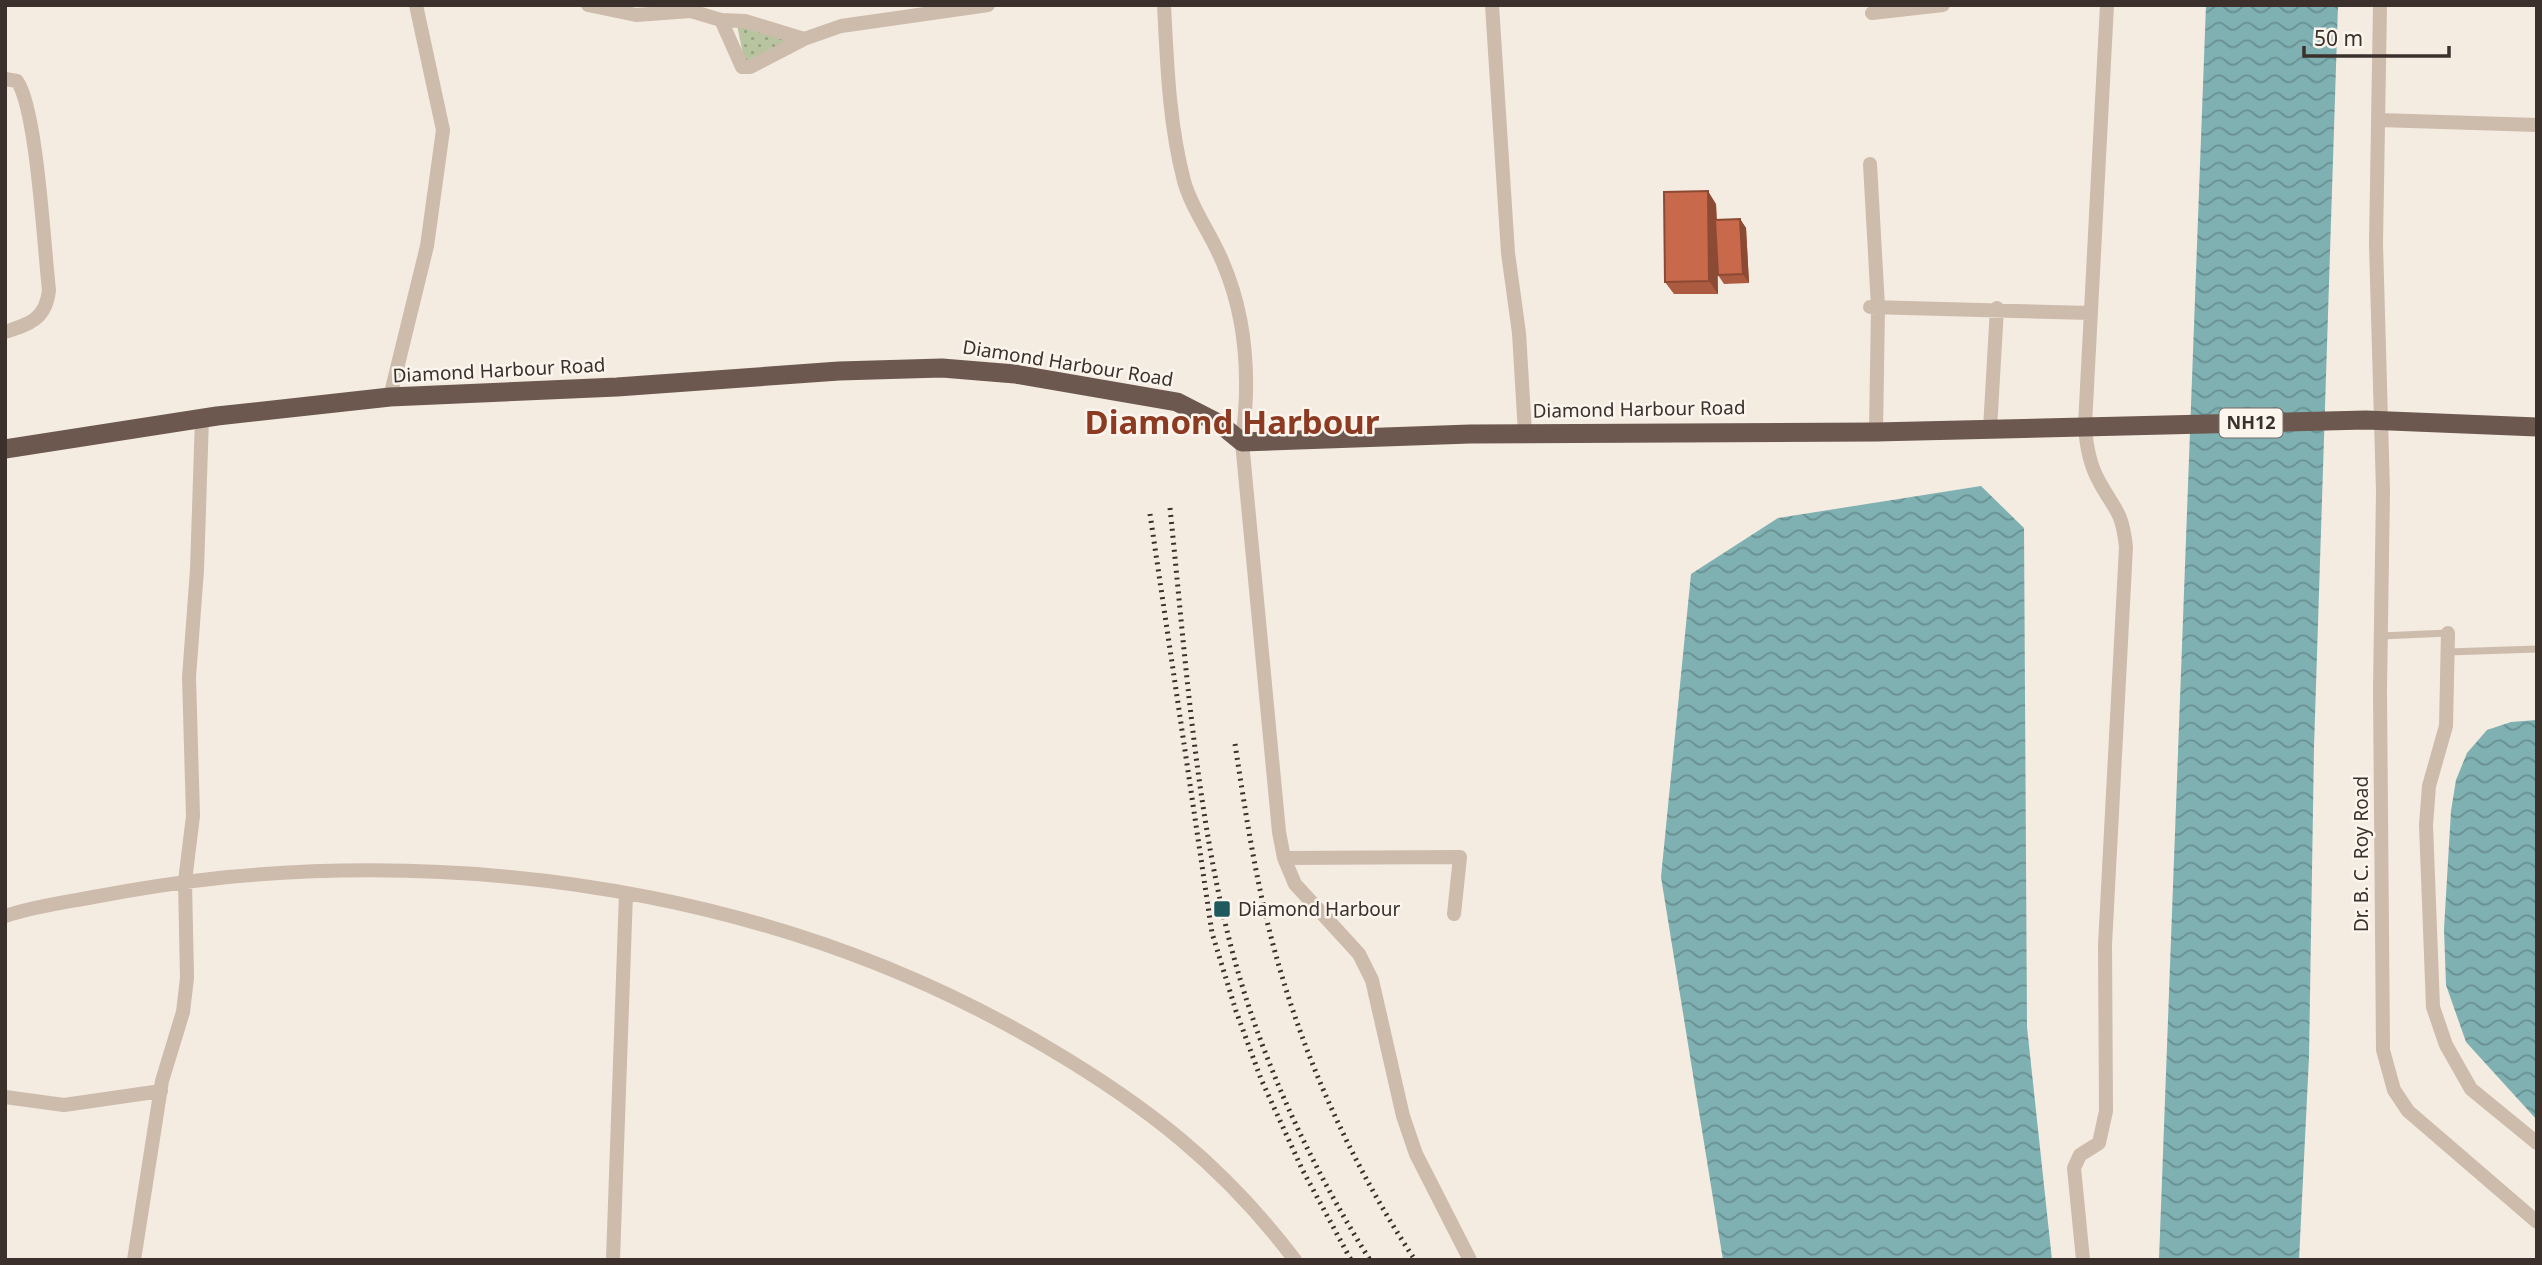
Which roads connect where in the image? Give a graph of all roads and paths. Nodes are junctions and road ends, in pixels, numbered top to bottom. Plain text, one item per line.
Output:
1 (416, 5) edge
2 (589, 5) edge
3 (988, 5) edge
4 (1164, 5) edge
5 (1492, 5) edge
6 (1943, 5) edge
7 (2107, 5) edge
8 (2380, 5) edge
9 (1872, 13) dead end
10 (721, 20) junction
11 (804, 40) junction
12 (5, 79) edge
13 (2379, 120) junction
14 (2537, 125) edge
15 (1870, 164) dead end
16 (1874, 307) junction
17 (1997, 309) junction
18 (2091, 313) junction
19 (5, 332) edge
20 (390, 397) junction
21 (202, 418) junction
22 (2374, 421) junction
23 (2085, 425) junction
24 (2537, 427) edge
25 (1990, 429) junction
26 (1877, 432) junction
27 (1525, 433) junction
28 (1242, 442) junction
29 (5, 449) edge
30 (2448, 633) joint
31 (2381, 636) junction
32 (2537, 649) edge
33 (2448, 652) junction
34 (1284, 858) junction
35 (185, 881) junction
36 (625, 892) junction
37 (1454, 914) dead end
38 (5, 916) edge
39 (161, 1091) junction
40 (5, 1097) edge
41 (2537, 1143) edge
42 (2537, 1222) edge
43 (134, 1260) edge
44 (613, 1260) edge
45 (1296, 1260) edge
46 (1470, 1260) edge
47 (2083, 1260) edge

1 - 20 street
2 - 10 street
3 - 11 street
4 - 28 street
5 - 27 street
6 - 9 street
7 - 18 street
8 - 13 street, Dr. B. C. Roy Road
10 - 11 street
10 - 11 street
12 - 19 street
13 - 14 street
13 - 22 street, Dr. B. C. Roy Road
15 - 16 street
16 - 17 street
16 - 26 street
17 - 18 street
17 - 25 street
18 - 23 street
20 - 21 highway, Diamond Harbour Road
20 - 28 highway, Diamond Harbour Road
21 - 29 highway, Diamond Harbour Road
21 - 35 street
22 - 23 highway, Diamond Harbour Road / NH12
22 - 24 highway, Diamond Harbour Road / NH12
22 - 31 street, Dr. B. C. Roy Road
23 - 25 highway, Diamond Harbour Road / NH12
23 - 47 street
25 - 26 highway, Diamond Harbour Road / NH12
26 - 27 highway, Diamond Harbour Road / NH12
27 - 28 highway, Diamond Harbour Road / NH12
28 - 34 street
30 - 31 lane
30 - 33 street
31 - 42 street, Dr. B. C. Roy Road
32 - 33 lane
33 - 41 street
34 - 37 street
34 - 46 street
35 - 36 street
35 - 38 street
35 - 39 street
36 - 44 street
36 - 45 street
39 - 40 street
39 - 43 street

